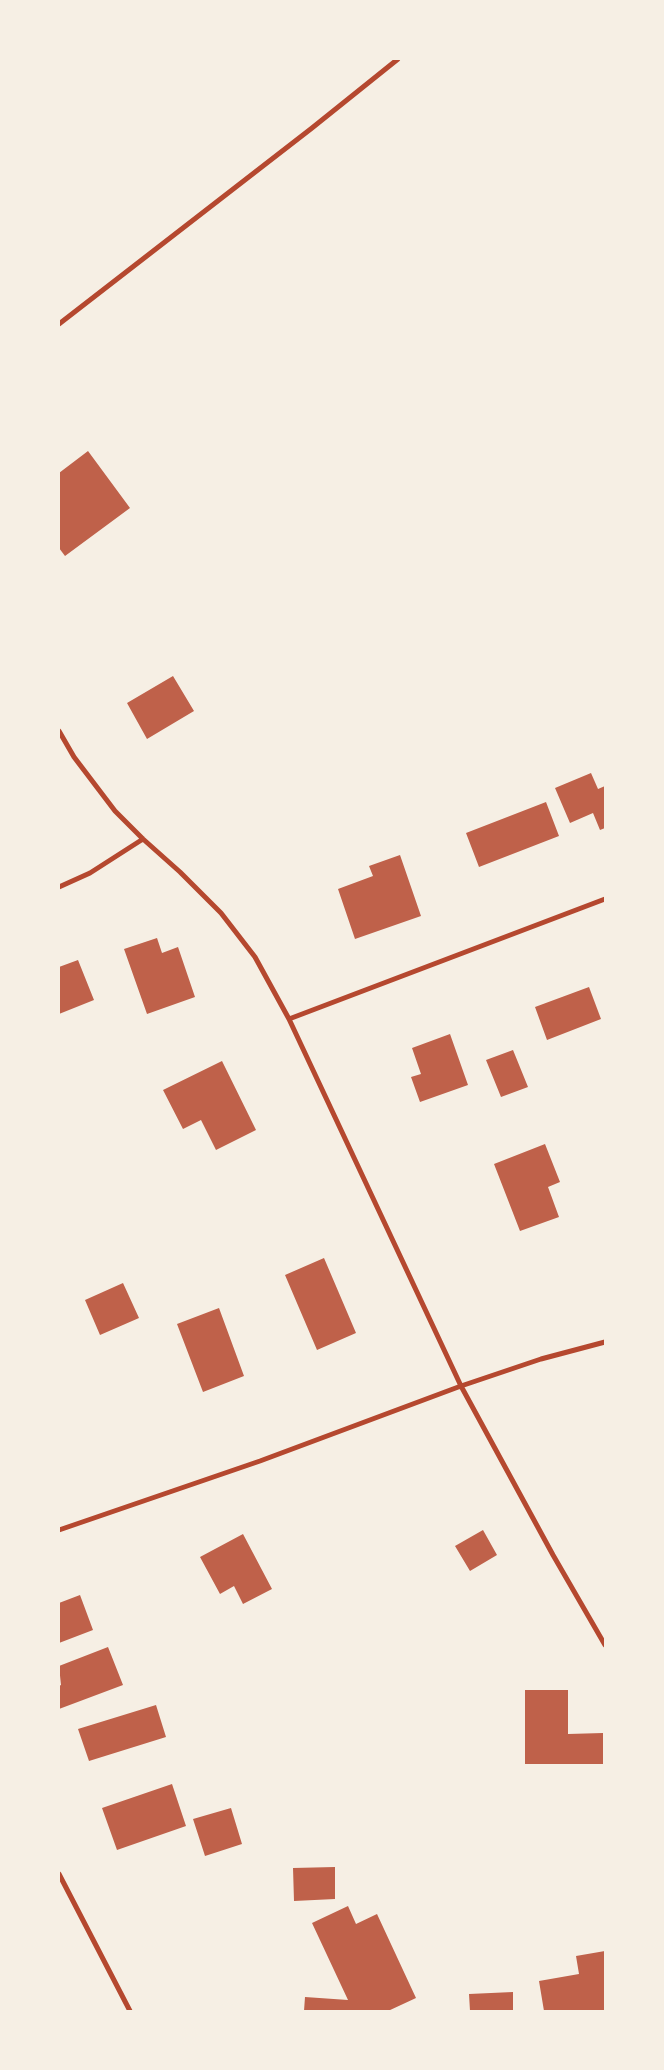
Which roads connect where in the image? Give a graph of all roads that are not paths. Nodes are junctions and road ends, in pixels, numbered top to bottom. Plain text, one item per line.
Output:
1 (398, 59) edge
2 (59, 324) edge
3 (59, 731) edge
4 (143, 839) junction
5 (59, 887) edge
6 (605, 899) edge
7 (289, 1019) junction
8 (605, 1342) edge
9 (461, 1386) junction
10 (59, 1530) edge
11 (605, 1644) edge
12 (59, 1874) edge
13 (130, 2011) edge

1 - 2 street
3 - 4 street
4 - 5 street
4 - 7 street
6 - 7 street
7 - 9 street
8 - 9 street
9 - 10 street
9 - 11 street
12 - 13 street

